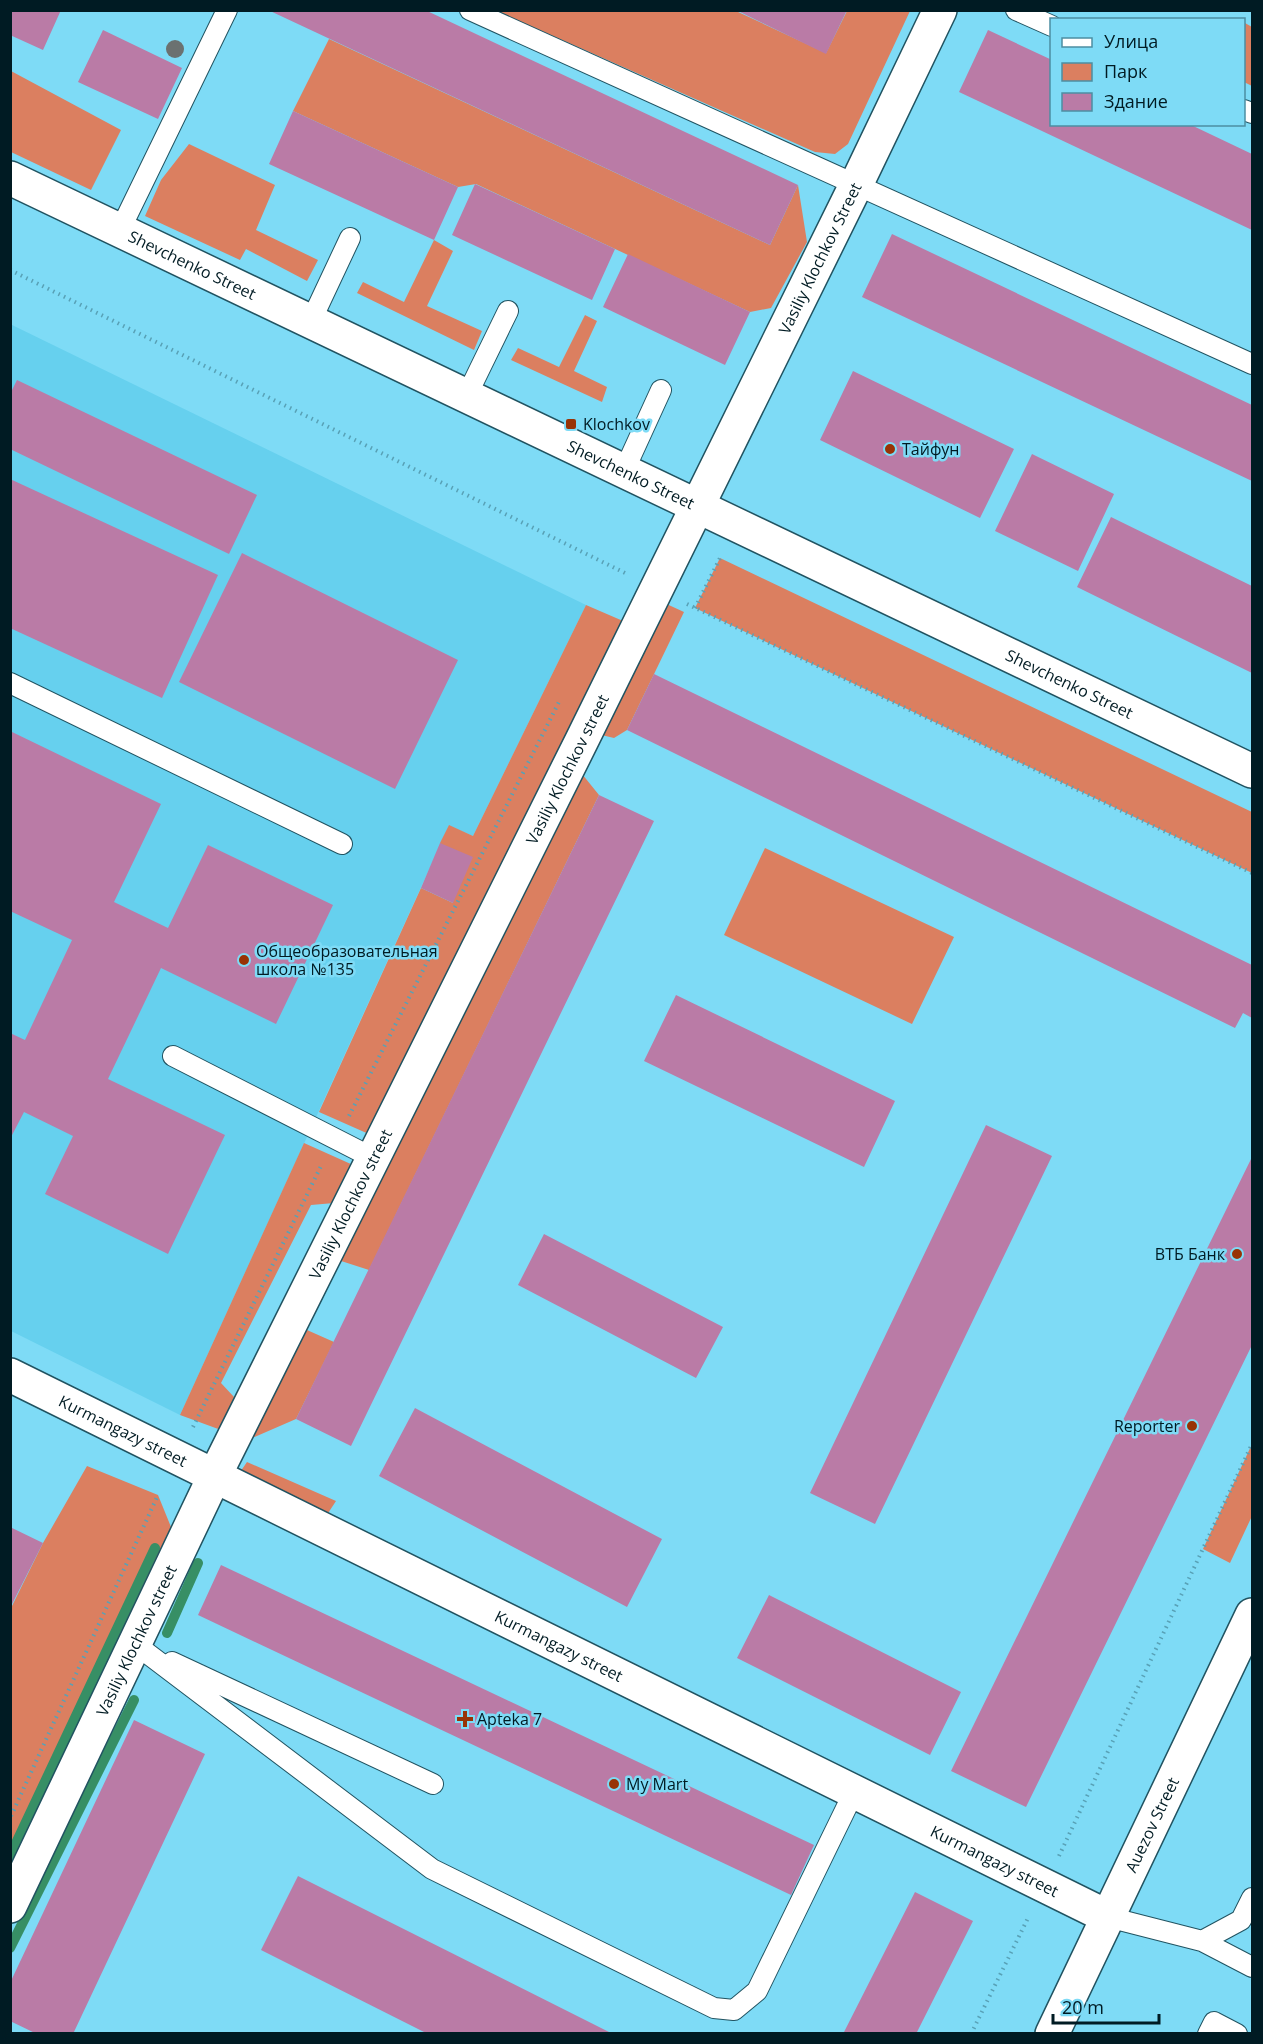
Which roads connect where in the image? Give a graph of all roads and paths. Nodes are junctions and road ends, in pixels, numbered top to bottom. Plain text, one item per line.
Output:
1 (227, 10) edge
2 (470, 10) edge
3 (940, 10) edge
4 (1016, 10) edge
5 (1050, 25) edge
6 (10, 178) edge
7 (856, 185) junction
8 (120, 230) junction
9 (350, 238) dead end
10 (508, 310) dead end
11 (311, 321) junction
12 (1252, 364) edge
13 (661, 390) dead end
14 (467, 395) junction
15 (624, 471) junction
16 (698, 506) junction
17 (720, 558) dead end
18 (624, 573) dead end
19 (619, 583) dead end
20 (695, 608) dead end
21 (10, 683) edge
22 (562, 696) dead end
23 (1252, 771) edge
24 (342, 844) dead end
25 (173, 1056) dead end
26 (337, 1139) junction
27 (373, 1158) junction
28 (10, 1376) edge
29 (188, 1437) dead end
30 (1252, 1444) edge
31 (215, 1475) junction
32 (158, 1495) dead end
33 (1252, 1615) edge
34 (135, 1644) junction
35 (433, 1784) dead end
36 (854, 1792) junction
37 (10, 1817) edge
38 (1043, 1886) junction
39 (1252, 1898) edge
40 (10, 1906) edge
41 (1108, 1917) junction
42 (1202, 1941) junction
43 (1252, 1967) edge
44 (971, 2034) edge
45 (1052, 2034) edge
46 (1208, 2034) edge
47 (1237, 2034) edge

1 - 8 lane
2 - 7 lane
3 - 7 street, Vasiliy Klochkov Street
4 - 5 lane
6 - 8 street, Shevchenko Street
7 - 12 lane
7 - 16 street, Vasiliy Klochkov Street
8 - 11 street, Shevchenko Street
9 - 11 lane
10 - 14 lane
11 - 14 street, Shevchenko Street
13 - 15 lane
14 - 15 street, Shevchenko Street
15 - 16 street, Shevchenko Street
16 - 23 street, Shevchenko Street
16 - 27 street, Vasiliy Klochkov street
17 - 20 path
18 - 19 path
21 - 24 lane
22 - 26 path
25 - 26 lane
26 - 27 lane
26 - 29 path
27 - 31 street, Vasiliy Klochkov street
28 - 31 street, Kurmangazy street
30 - 38 path
31 - 34 street, Vasiliy Klochkov street
31 - 36 street, Kurmangazy street
32 - 37 path
33 - 41 street, Auezov Street
34 - 35 lane
34 - 36 lane
34 - 40 street, Vasiliy Klochkov street
36 - 38 street, Kurmangazy street
38 - 41 street, Kurmangazy street
38 - 44 path
39 - 42 lane
41 - 42 lane
41 - 45 street, Auezov Street
42 - 43 lane
46 - 47 lane

